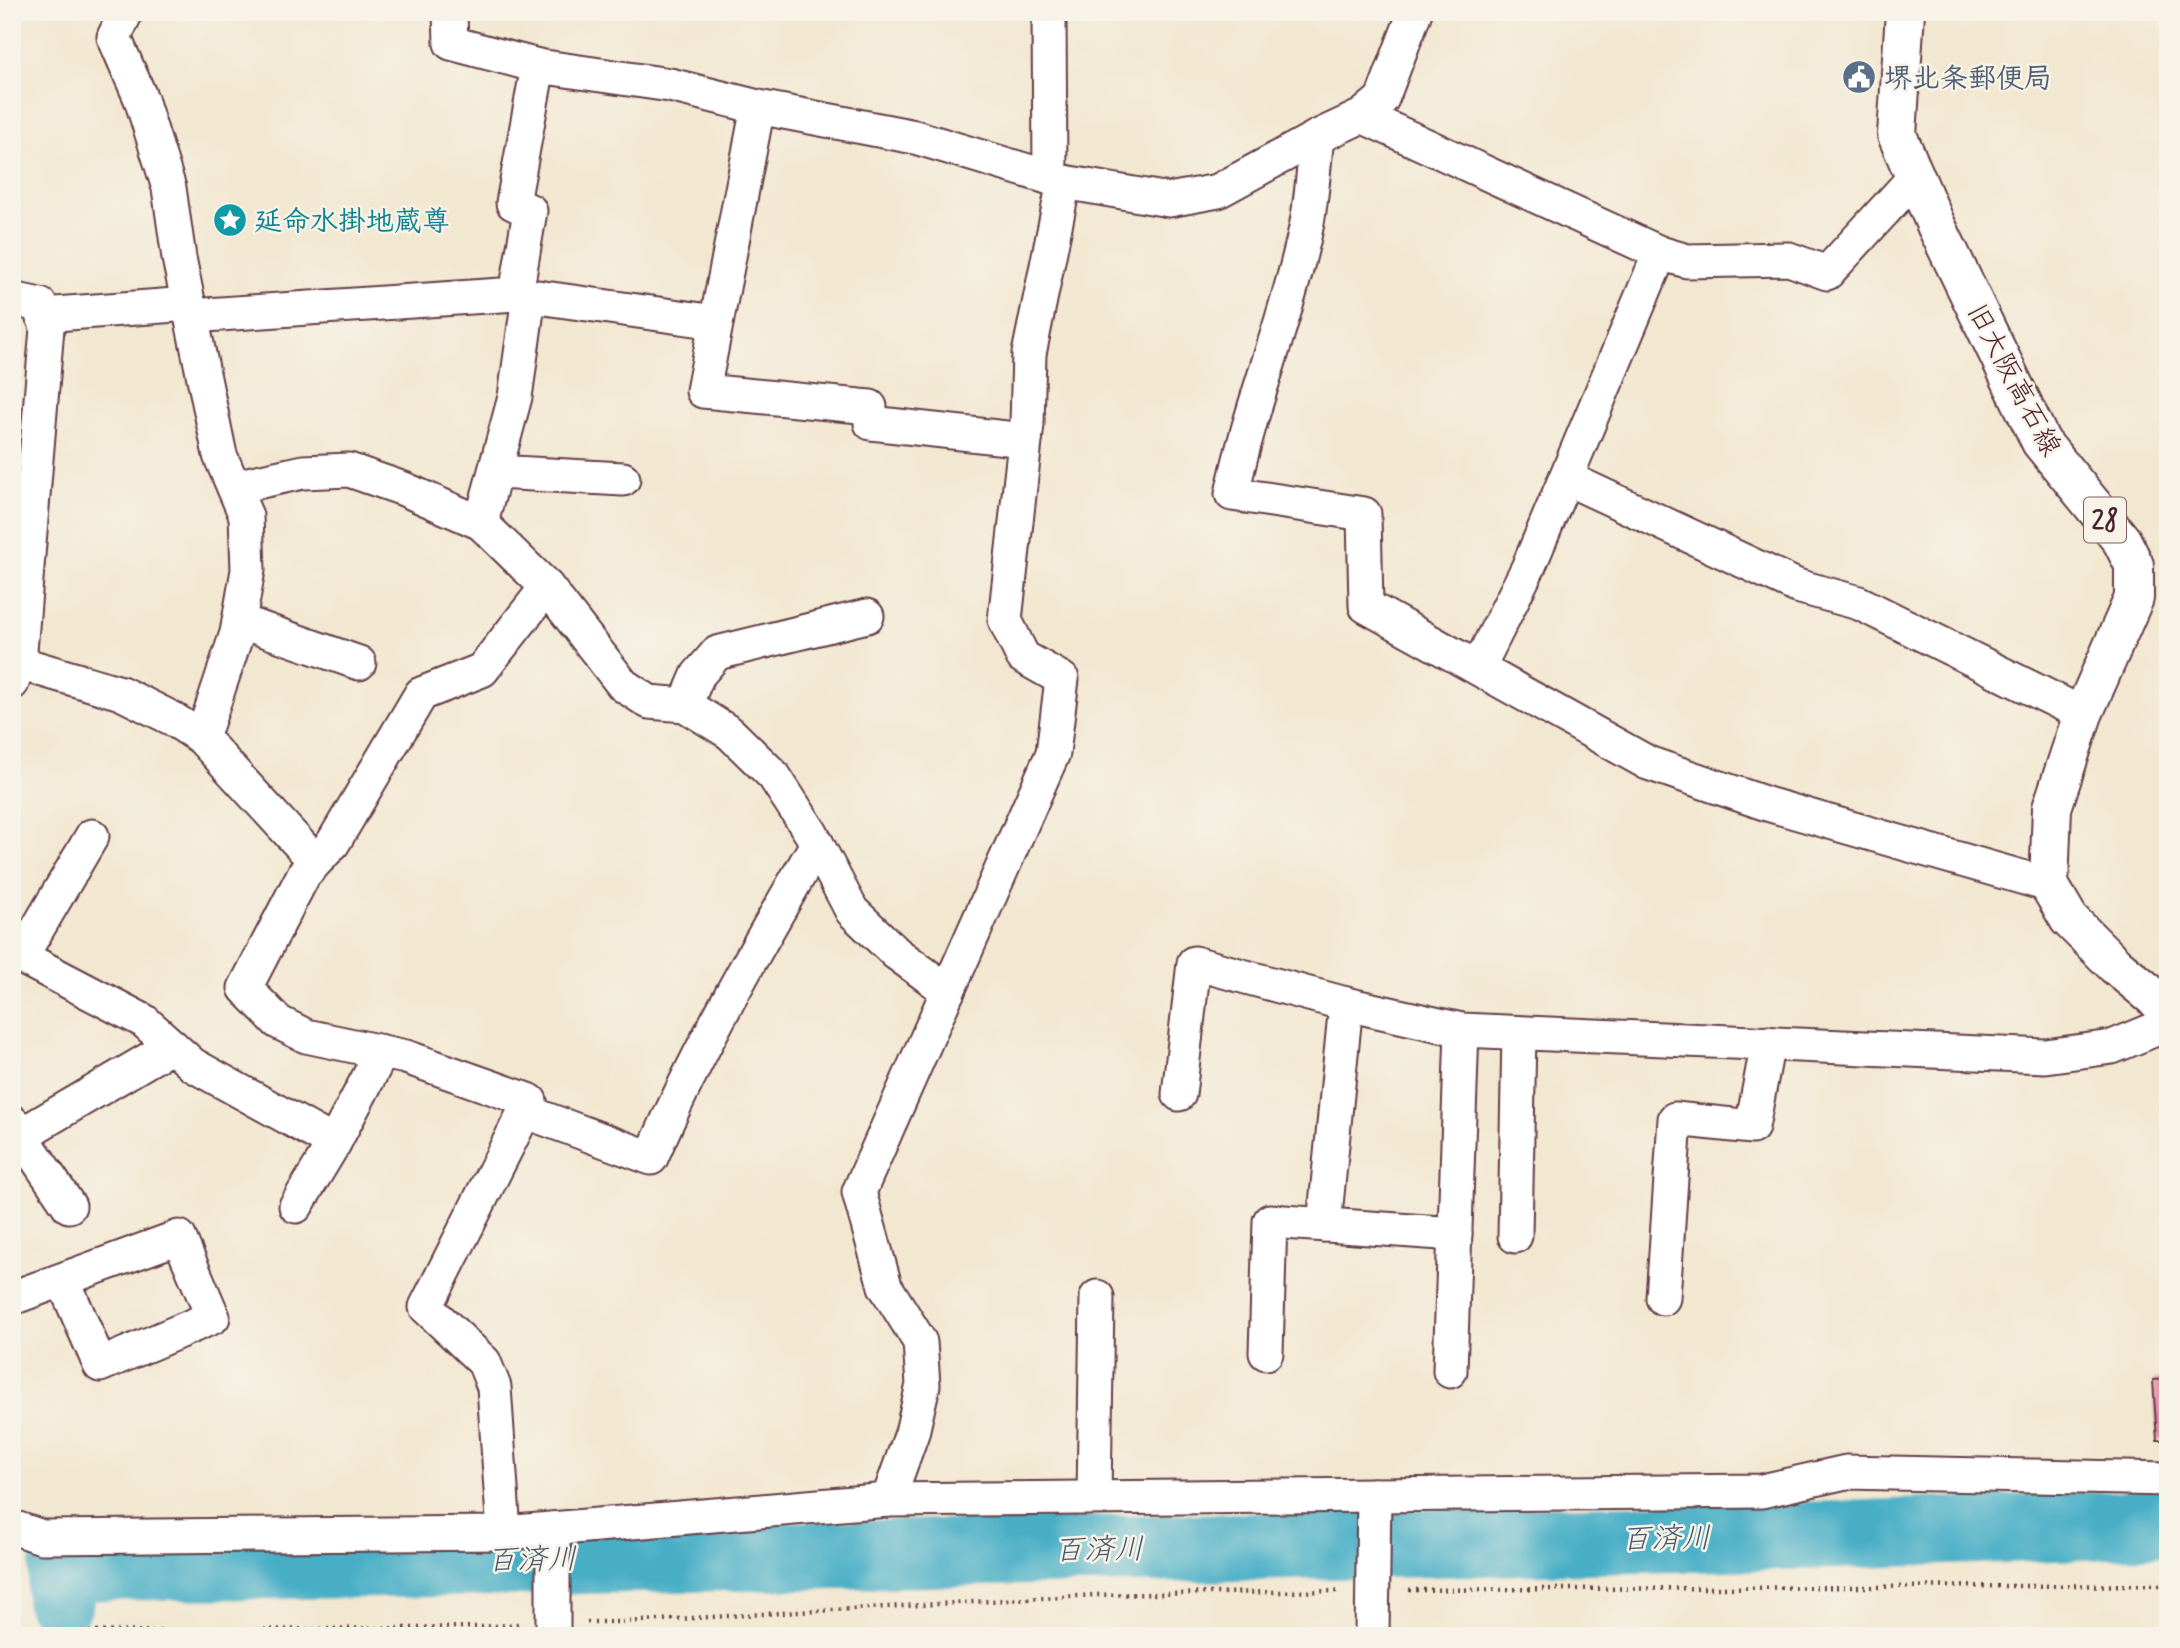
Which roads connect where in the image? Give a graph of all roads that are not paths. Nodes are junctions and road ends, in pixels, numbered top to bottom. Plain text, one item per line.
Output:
1 (126, 12) edge
2 (450, 12) edge
3 (1049, 12) edge
4 (1415, 12) edge
5 (1905, 12) edge
6 (538, 66) junction
7 (758, 107) junction
8 (1362, 116) junction
9 (1317, 137) junction
10 (1915, 177) junction
11 (1057, 180) junction
12 (1660, 253) junction
13 (523, 295) junction
14 (12, 299) edge
15 (190, 310) junction
16 (42, 315) junction
17 (716, 322) junction
18 (1025, 440) junction
19 (496, 472) junction
20 (1566, 478) junction
21 (623, 479) dead end
22 (234, 487) junction
23 (481, 523) junction
24 (547, 587) junction
25 (867, 616) dead end
26 (239, 621) junction
27 (359, 663) dead end
28 (1478, 668) junction
29 (16, 673) edge
30 (685, 705) junction
31 (2083, 714) junction
32 (202, 738) junction
33 (92, 836) dead end
34 (817, 844) junction
35 (315, 862) junction
36 (2049, 884) junction
37 (17, 955) edge
38 (948, 991) junction
39 (1346, 1004) junction
40 (2168, 1009) edge
41 (2168, 1024) edge
42 (1462, 1030) junction
43 (1519, 1032) junction
44 (1768, 1044) junction
45 (172, 1046) junction
46 (382, 1052) junction
47 (1179, 1094) dead end
48 (524, 1111) junction
49 (17, 1128) edge
50 (334, 1143) junction
51 (69, 1206) dead end
52 (296, 1206) dead end
53 (1324, 1225) junction
54 (1455, 1234) junction
55 (1515, 1236) dead end
56 (62, 1280) junction
57 (1097, 1297) dead end
58 (12, 1298) edge
59 (1663, 1298) dead end
60 (1266, 1353) dead end
61 (1450, 1371) dead end
62 (2168, 1479) edge
63 (1094, 1497) junction
64 (888, 1500) junction
65 (1374, 1503) junction
66 (12, 1527) edge
67 (504, 1533) junction
68 (553, 1539) junction
69 (541, 1630) edge
70 (1372, 1636) edge

1 - 15 street
2 - 6 street
3 - 11 street
4 - 8 street
5 - 10 main road, 旧大阪高石線 / 28
6 - 7 street
6 - 13 street
7 - 11 street
7 - 17 street
8 - 9 street
8 - 12 street
9 - 11 street
9 - 28 street
10 - 12 street
10 - 31 main road, 旧大阪高石線 / 28
11 - 18 street
12 - 20 street
13 - 15 street
13 - 17 street
13 - 19 street
14 - 16 street
15 - 16 street
15 - 22 street
16 - 29 street
17 - 18 street
18 - 38 street
19 - 21 street
19 - 23 street
20 - 28 street
20 - 31 street
22 - 23 street
22 - 26 street
23 - 24 street
24 - 30 street
24 - 35 street
25 - 30 street
26 - 27 street
26 - 32 street
28 - 36 street
29 - 32 street
30 - 34 street
31 - 36 main road, 旧大阪高石線 / 28
32 - 35 street
33 - 37 street
34 - 38 street
34 - 48 street
35 - 46 street
36 - 40 main road
37 - 45 street
38 - 64 street
39 - 42 street
39 - 47 street
39 - 53 street
41 - 44 street
42 - 43 street
42 - 54 street
43 - 44 street
43 - 55 street
44 - 59 street
45 - 49 street
45 - 50 street
46 - 48 street
46 - 50 street
48 - 67 street
49 - 51 street
50 - 52 street
53 - 54 street
53 - 60 street
54 - 61 street
56 - 56 street
56 - 58 street
57 - 63 street
62 - 65 street
63 - 64 street
63 - 65 street
64 - 68 street
65 - 70 street
66 - 67 street
67 - 68 street
68 - 69 street

